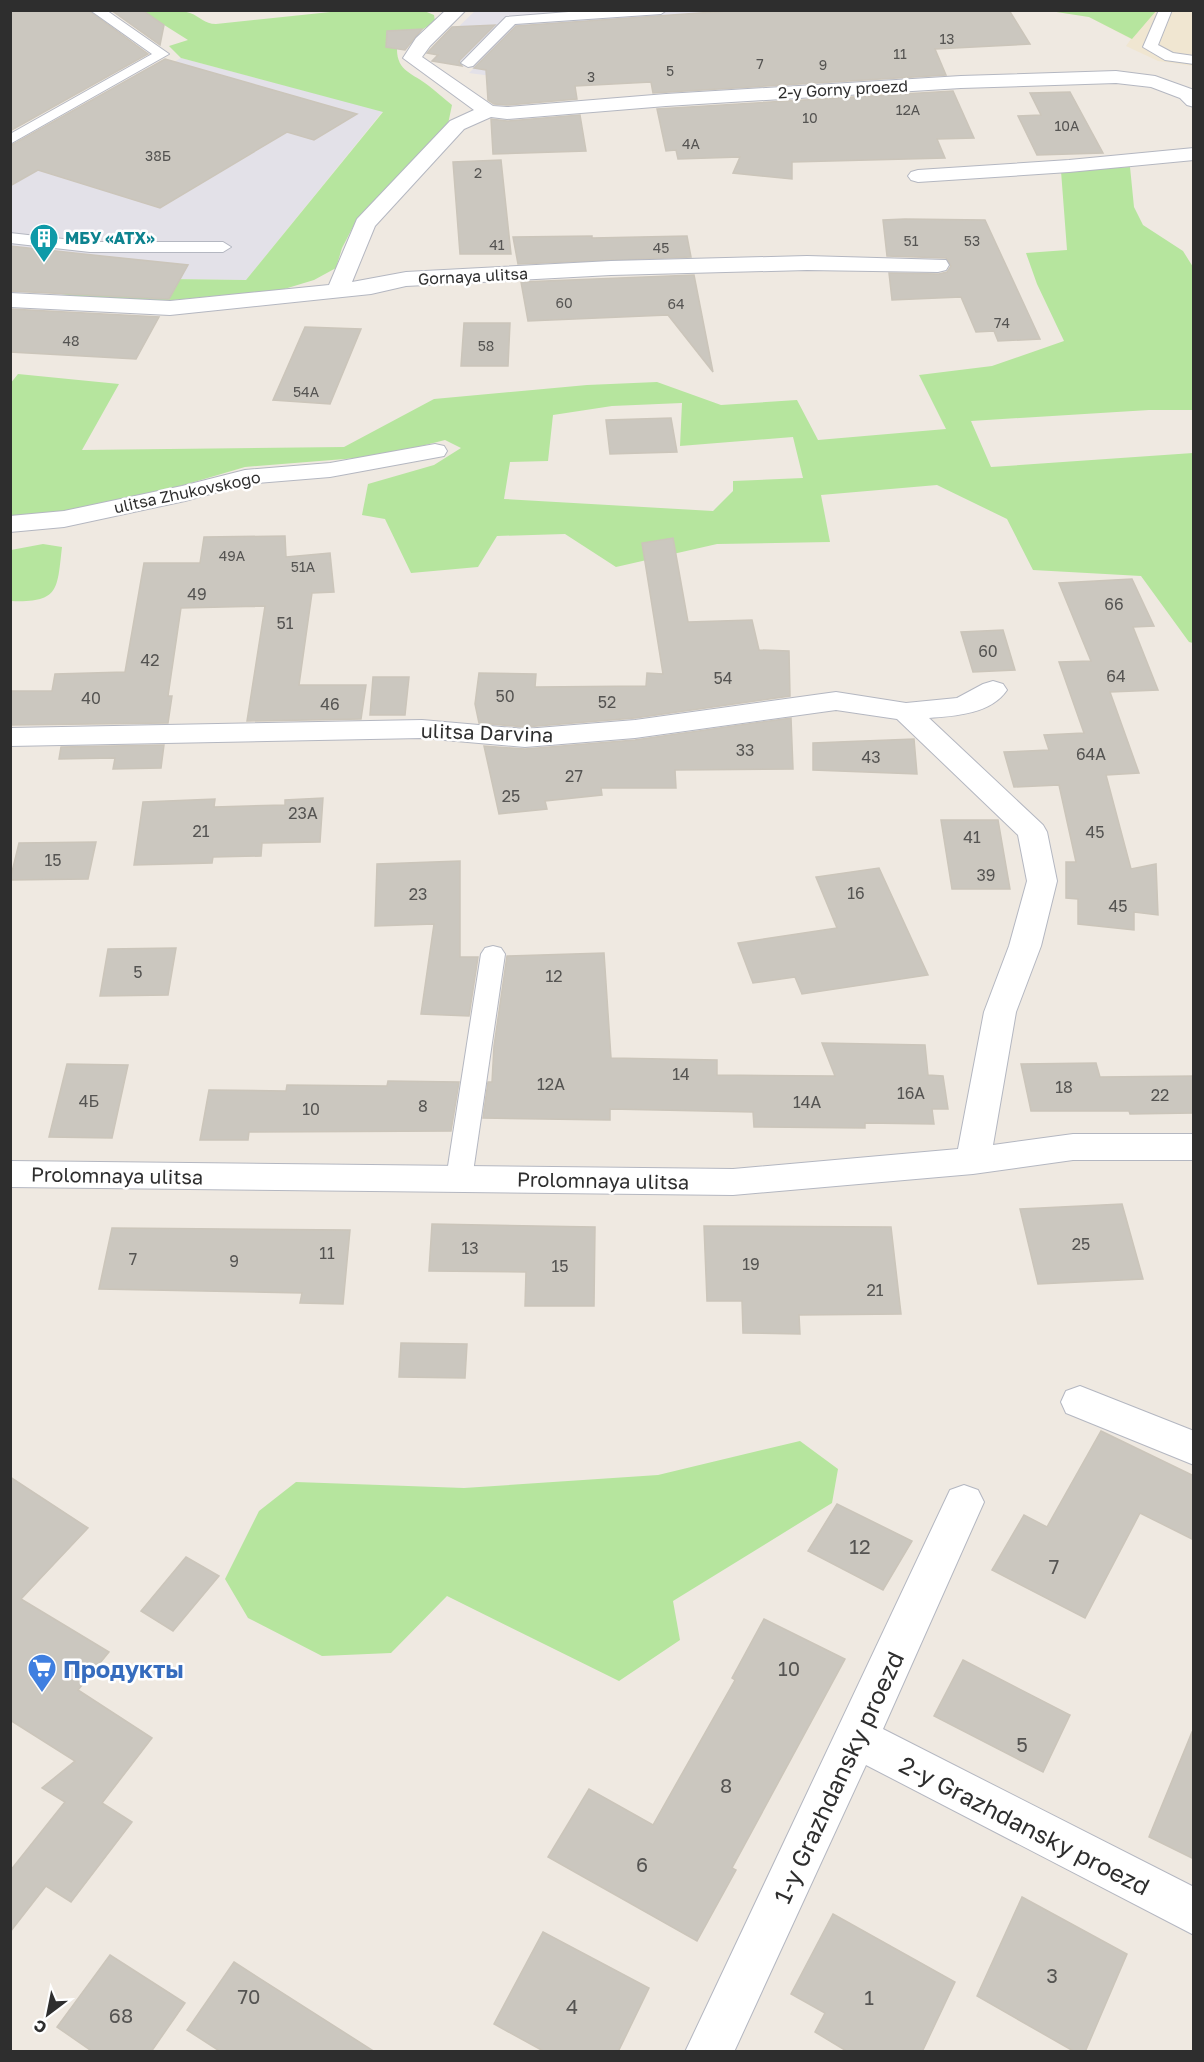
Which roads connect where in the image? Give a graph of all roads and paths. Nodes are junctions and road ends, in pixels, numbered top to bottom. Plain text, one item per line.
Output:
1 (96, 10) edge
2 (457, 10) edge
3 (661, 10) edge
4 (1166, 10) edge
5 (1194, 60) edge
6 (468, 63) dead end
7 (1194, 101) edge
8 (488, 111) junction
9 (10, 140) edge
10 (1194, 154) edge
11 (918, 176) dead end
12 (10, 238) edge
13 (223, 247) dead end
14 (938, 265) dead end
15 (338, 290) junction
16 (10, 300) edge
17 (435, 451) dead end
18 (10, 524) edge
19 (993, 690) dead end
20 (906, 712) junction
21 (10, 737) edge
22 (494, 954) dead end
23 (1194, 1147) edge
24 (973, 1161) junction
25 (10, 1174) edge
26 (459, 1179) junction
27 (1080, 1402) dead end
28 (1194, 1449) edge
29 (964, 1502) dead end
30 (857, 1738) junction
31 (1194, 1912) edge
32 (709, 2052) edge

1 - 9 lane
2 - 8 street
3 - 6 lane
4 - 5 lane
7 - 8 street, 2-y Gorny proezd
8 - 15 street
10 - 11 street
12 - 13 lane
14 - 15 street, Gornaya ulitsa
15 - 16 street, Gornaya ulitsa
17 - 18 street, ulitsa Zhukovskogo
19 - 20 street, ulitsa Darvina
20 - 21 street, ulitsa Darvina
20 - 24 street
22 - 26 lane
23 - 24 street, Prolomnaya ulitsa
24 - 26 street, Prolomnaya ulitsa
25 - 26 street, Prolomnaya ulitsa
27 - 28 street
29 - 30 street, 1-y Grazhdansky proezd
30 - 31 street, 2-y Grazhdansky proezd
30 - 32 street, 1-y Grazhdansky proezd

